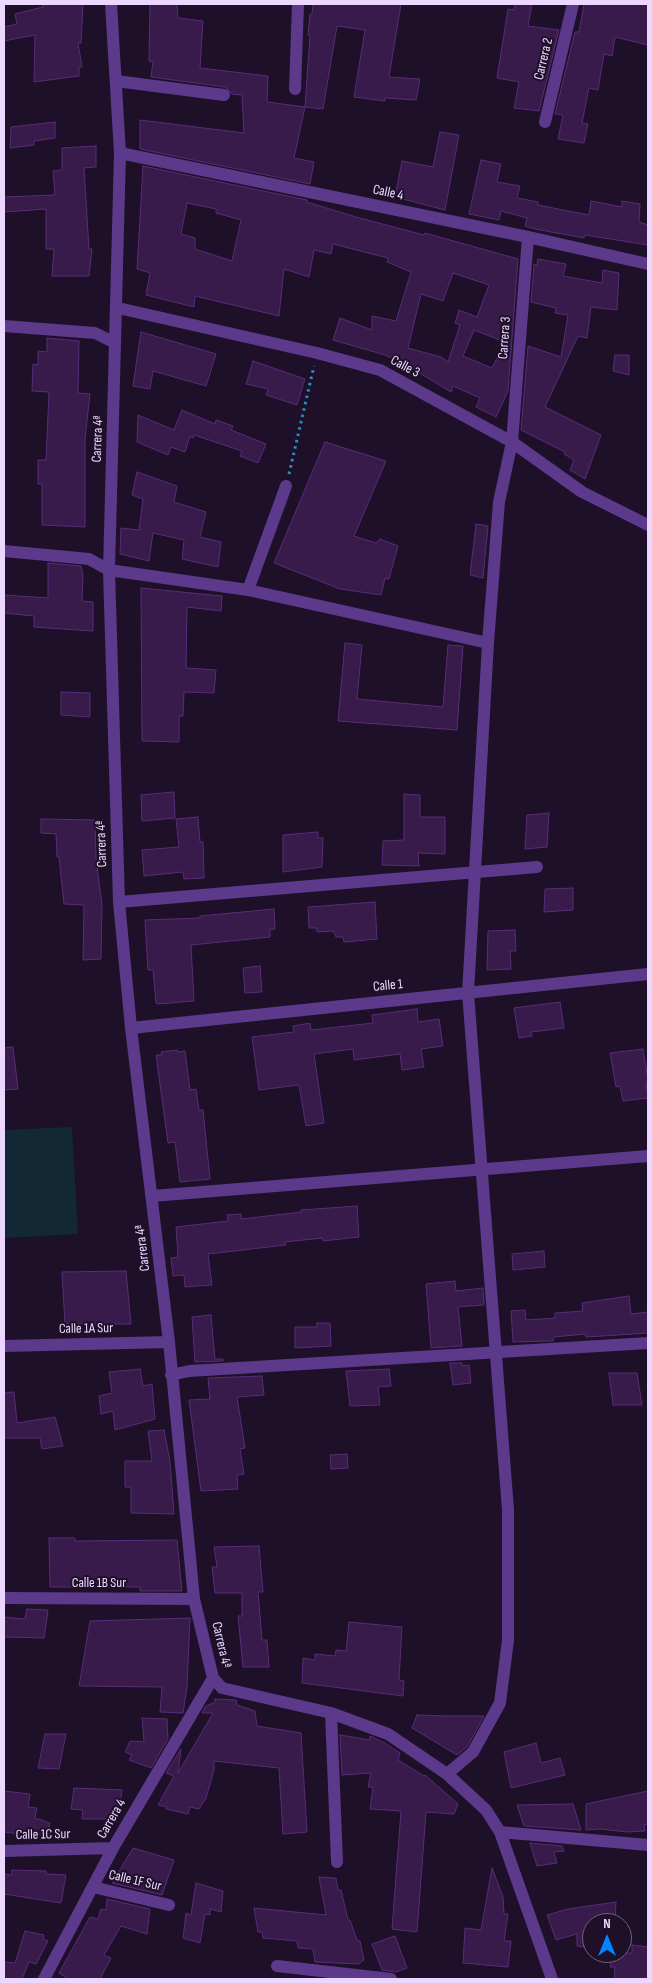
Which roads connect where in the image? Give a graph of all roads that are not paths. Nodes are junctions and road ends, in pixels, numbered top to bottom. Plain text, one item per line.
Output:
1 (111, 4) edge
2 (298, 4) edge
3 (572, 4) edge
4 (116, 81) junction
5 (295, 89) dead end
6 (224, 95) dead end
7 (545, 122) dead end
8 (120, 153) junction
9 (528, 237) junction
10 (648, 264) edge
11 (118, 308) junction
12 (4, 326) edge
13 (115, 343) junction
14 (512, 442) junction
15 (286, 486) road end
16 (648, 525) edge
17 (4, 551) edge
18 (109, 570) junction
19 (248, 590) junction
20 (488, 643) junction
21 (537, 867) dead end
22 (476, 873) junction
23 (119, 902) junction
24 (648, 974) edge
25 (468, 993) junction
26 (131, 1028) junction
27 (648, 1156) edge
28 (481, 1169) junction
29 (152, 1196) junction
30 (169, 1342) junction
31 (648, 1344) edge
32 (4, 1346) edge
33 (496, 1352) junction
34 (171, 1374) junction
35 (4, 1598) edge
36 (194, 1599) junction
37 (213, 1678) junction
38 (331, 1713) junction
39 (447, 1774) junction
40 (500, 1832) junction
41 (648, 1845) edge
42 (113, 1848) junction
43 (4, 1851) edge
44 (337, 1862) dead end
45 (93, 1887) junction
46 (170, 1905) dead end
47 (277, 1966) dead end
48 (45, 1979) edge
49 (391, 1979) edge
50 (552, 1979) edge

1 - 4 street, Carrera 4ª
2 - 5 street
3 - 7 street, Carrera 2
4 - 6 street
4 - 8 street, Carrera 4ª
8 - 9 street, Calle 4
8 - 11 street, Carrera 4ª
9 - 10 street, Calle 4
9 - 14 street, Carrera 3
11 - 13 street, Carrera 4ª
11 - 14 street, Calle 3
12 - 13 street
13 - 18 street, Carrera 4ª
14 - 16 street, Calle 3
14 - 20 street, Carrera 3
15 - 19 street
17 - 18 street
18 - 19 street
18 - 23 street, Carrera 4ª
19 - 20 street
20 - 22 street, Carrera 3
21 - 22 street
22 - 23 street
22 - 25 street, Carrera 3
23 - 26 street, Carrera 4ª
24 - 25 street, Calle 1
25 - 26 street, Calle 1
25 - 28 street, Carrera 3
26 - 29 street, Carrera 4ª
27 - 28 street
28 - 29 street
28 - 33 street, Carrera 3
29 - 30 street, Carrera 4ª
30 - 32 street, Calle 1A Sur
30 - 34 street, Carrera 4ª
31 - 33 street
33 - 34 street
33 - 39 street, Carrera 3
34 - 36 street, Carrera 4ª
35 - 36 street, Calle 1B Sur
36 - 37 street, Carrera 4ª
37 - 38 street
37 - 42 street, Carrera 4
38 - 39 street
38 - 44 street
39 - 40 street
40 - 41 street
40 - 50 street
42 - 43 street, Calle 1C Sur
42 - 45 street, Carrera 4
45 - 46 street, Calle 1F Sur
45 - 48 street, Carrera 4
47 - 49 street

